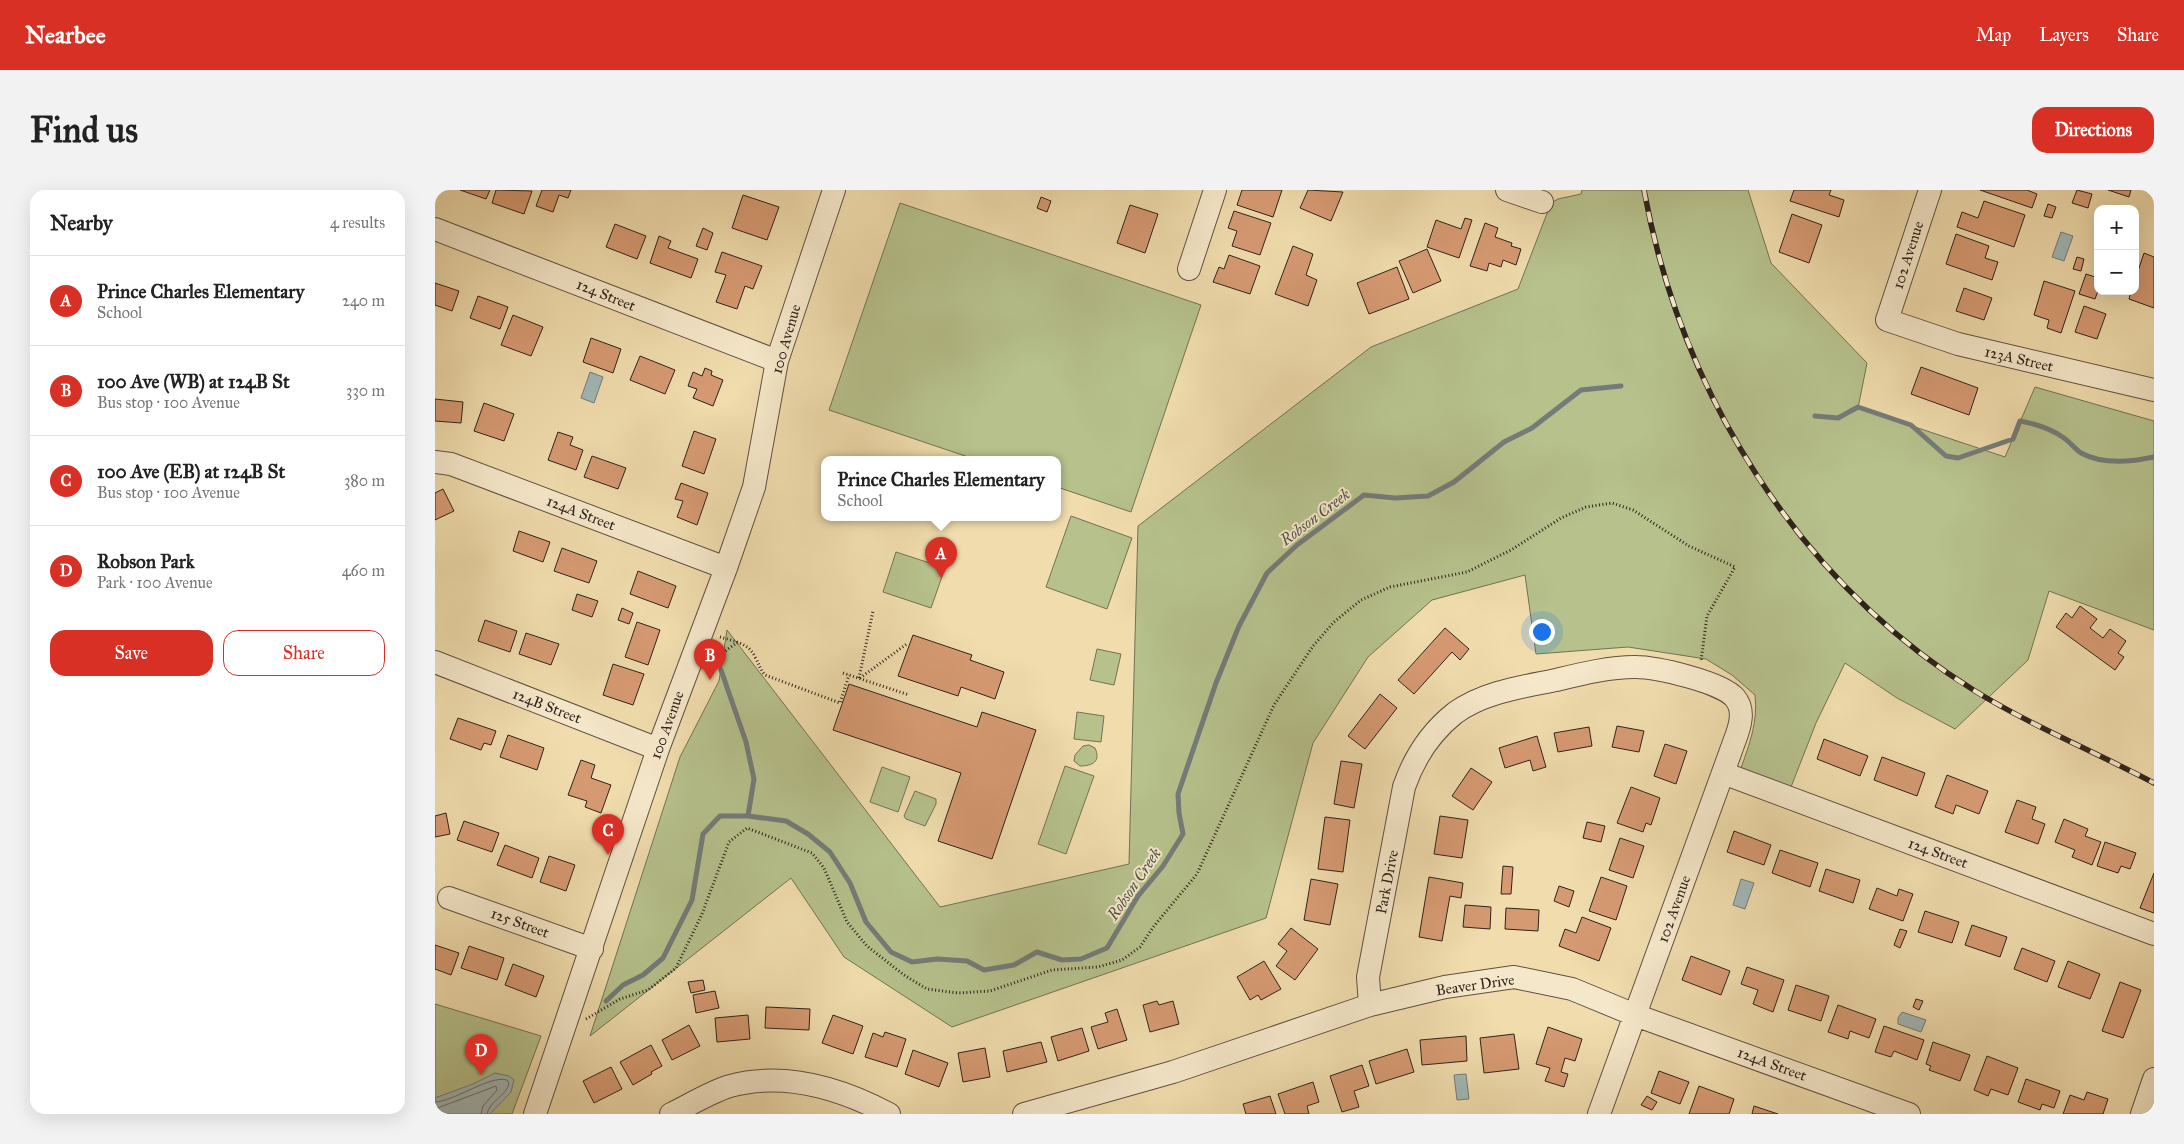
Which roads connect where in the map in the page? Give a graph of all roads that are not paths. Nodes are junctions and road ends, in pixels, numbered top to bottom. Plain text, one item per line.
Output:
1 (834, 190) edge
2 (1215, 190) edge
3 (1507, 190) edge
4 (1930, 190) edge
5 (1542, 202) dead end
6 (435, 229) edge
7 (1189, 269) dead end
8 (1887, 320) joint
9 (777, 361) junction
10 (2154, 390) edge
11 (435, 462) edge
12 (726, 568) junction
13 (435, 662) edge
14 (1738, 702) joint
15 (659, 749) junction
16 (1723, 773) junction
17 (449, 898) dead end
18 (2154, 934) edge
19 (592, 949) junction
20 (1370, 1004) junction
21 (1635, 1015) junction
22 (2154, 1079) edge
23 (535, 1114) edge
24 (671, 1114) edge
25 (889, 1114) edge
26 (1024, 1114) edge
27 (1599, 1114) edge
28 (1909, 1114) edge
29 (2142, 1114) edge

1 - 9 street, 100 Avenue
2 - 7 street
3 - 5 street
4 - 8 street, 102 Avenue
6 - 9 street, 124 Street
8 - 10 street, 123A Street
9 - 12 street, 100 Avenue
11 - 12 street, 124A Street
12 - 15 street, 100 Avenue
13 - 15 street, 124B Street
14 - 16 street, 102 Avenue
14 - 20 street, Park Drive
15 - 19 street, 100 Avenue
16 - 18 street, 124 Street
16 - 21 street, 102 Avenue
17 - 19 street, 125 Street
19 - 23 street, 100 Avenue
20 - 21 street, Beaver Drive
20 - 26 street
21 - 27 street, 102 Avenue
21 - 28 street, 124A Street
22 - 29 street
24 - 25 street

